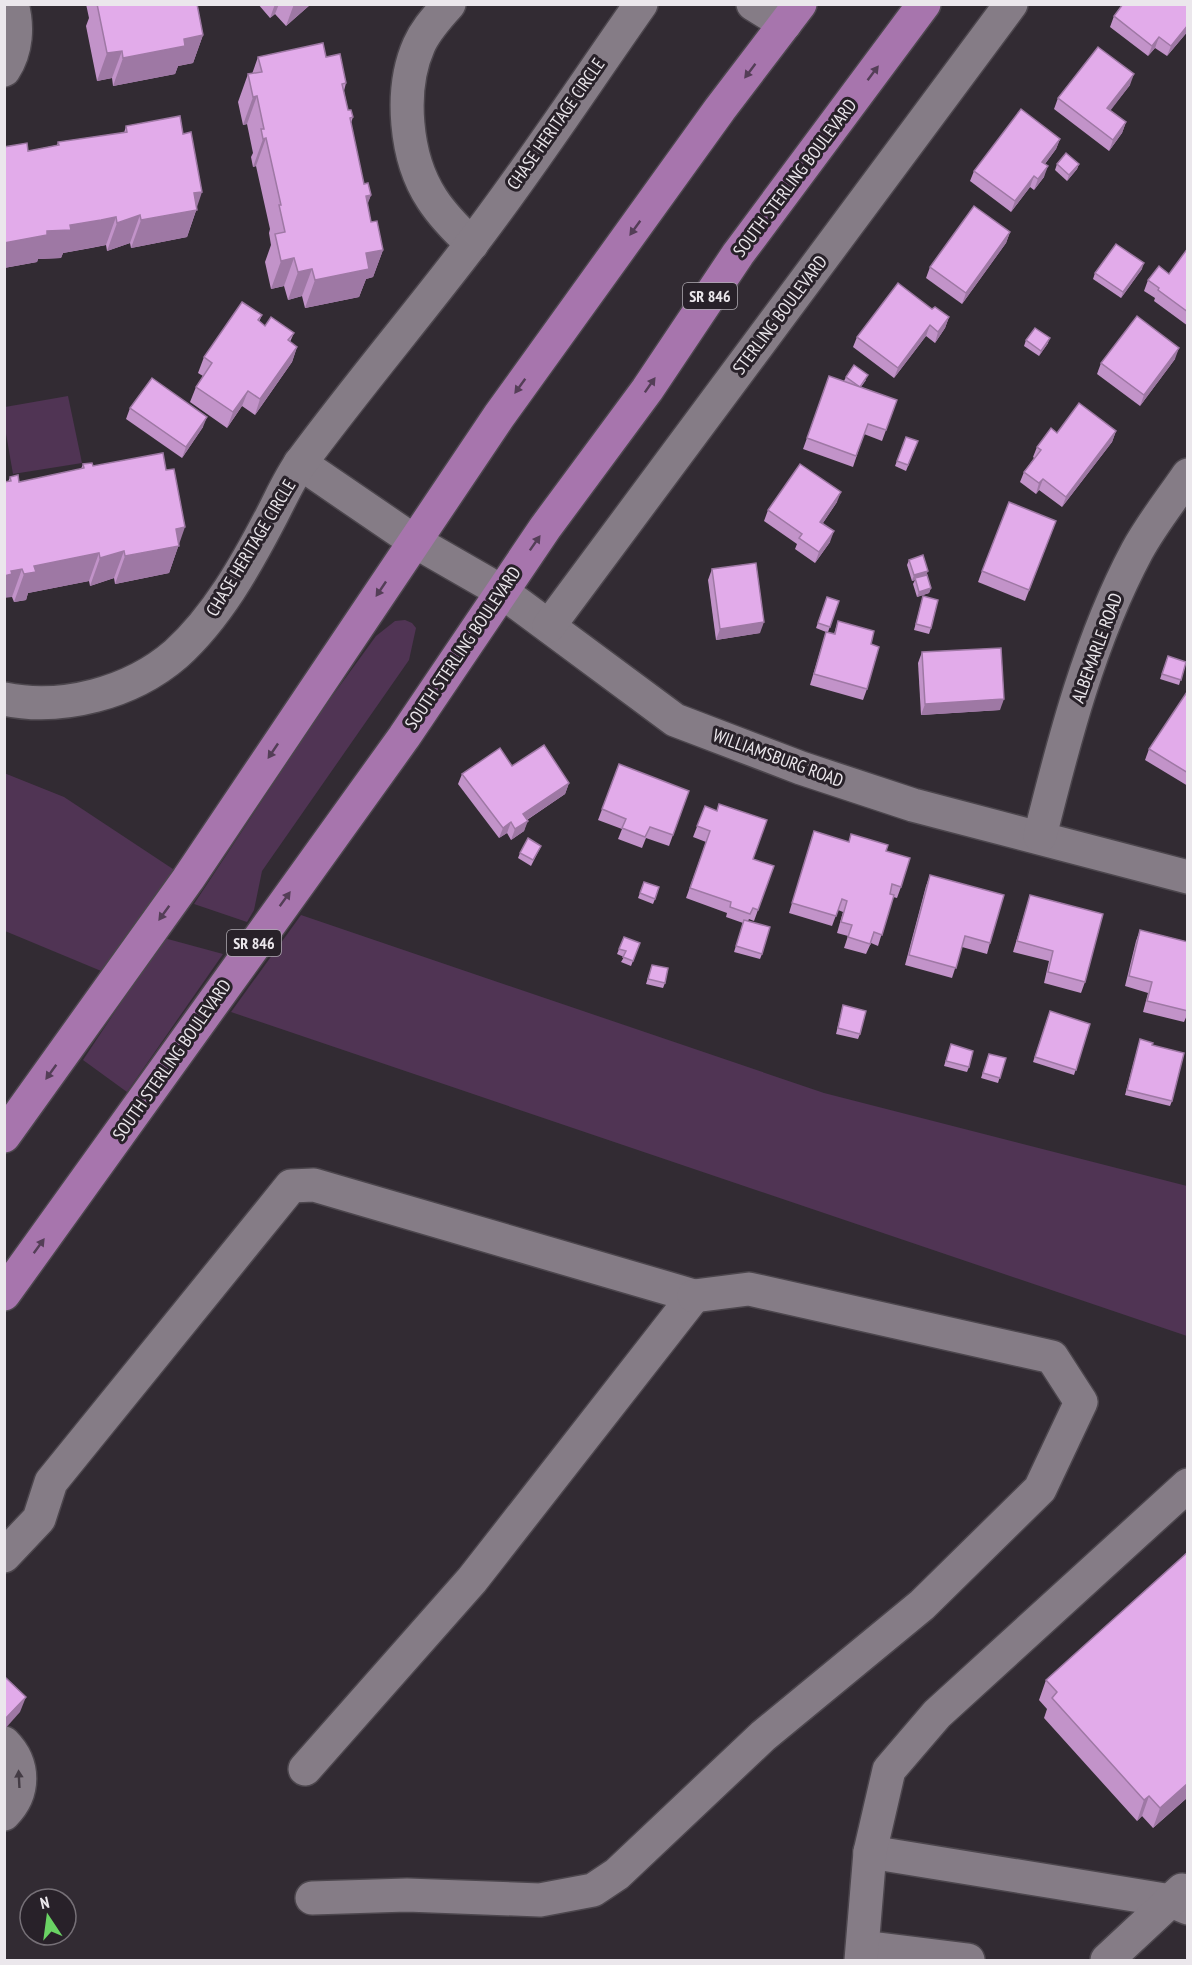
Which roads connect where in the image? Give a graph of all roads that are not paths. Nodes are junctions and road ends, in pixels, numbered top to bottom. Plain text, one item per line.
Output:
1 (12, 4) edge
2 (449, 4) edge
3 (641, 4) edge
4 (753, 4) edge
5 (924, 4) edge
6 (1011, 4) edge
7 (793, 14) edge
8 (4, 70) edge
9 (472, 244) junction
10 (300, 463) junction
11 (1188, 475) edge
12 (414, 541) junction
13 (501, 591) junction
14 (549, 626) junction
15 (4, 699) edge
16 (1040, 836) junction
17 (1188, 877) edge
18 (4, 1136) edge
19 (4, 1294) edge
20 (694, 1296) junction
21 (1188, 1485) edge
22 (4, 1556) edge
23 (4, 1743) edge
24 (305, 1768) dead end
25 (4, 1814) edge
26 (870, 1852) junction
27 (312, 1898) dead end
28 (1182, 1898) edge
29 (862, 1954) edge
30 (968, 1960) edge
31 (1107, 1960) edge

1 - 8 street
2 - 9 street
3 - 9 street, CHASE HERITAGE CIRCLE
4 - 7 street
13 -> 5 main road, SOUTH STERLING BOULEVARD / SR 846
6 - 14 street, STERLING BOULEVARD
7 -> 12 main road
9 - 10 street, CHASE HERITAGE CIRCLE
10 - 12 street, CHASE HERITAGE CIRCLE
10 - 15 street, CHASE HERITAGE CIRCLE
11 - 16 street, ALBEMARLE ROAD
12 - 13 street, WILLIAMSBURG ROAD
12 -> 18 main road
13 - 14 street, WILLIAMSBURG ROAD
19 -> 13 main road, SOUTH STERLING BOULEVARD / SR 846
14 - 16 street, WILLIAMSBURG ROAD
16 - 17 street, WILLIAMSBURG ROAD
20 - 22 street
20 - 24 street
20 - 27 street
21 - 26 street
25 -> 23 street
26 - 28 street
26 - 29 street
28 - 31 street
29 - 30 street

